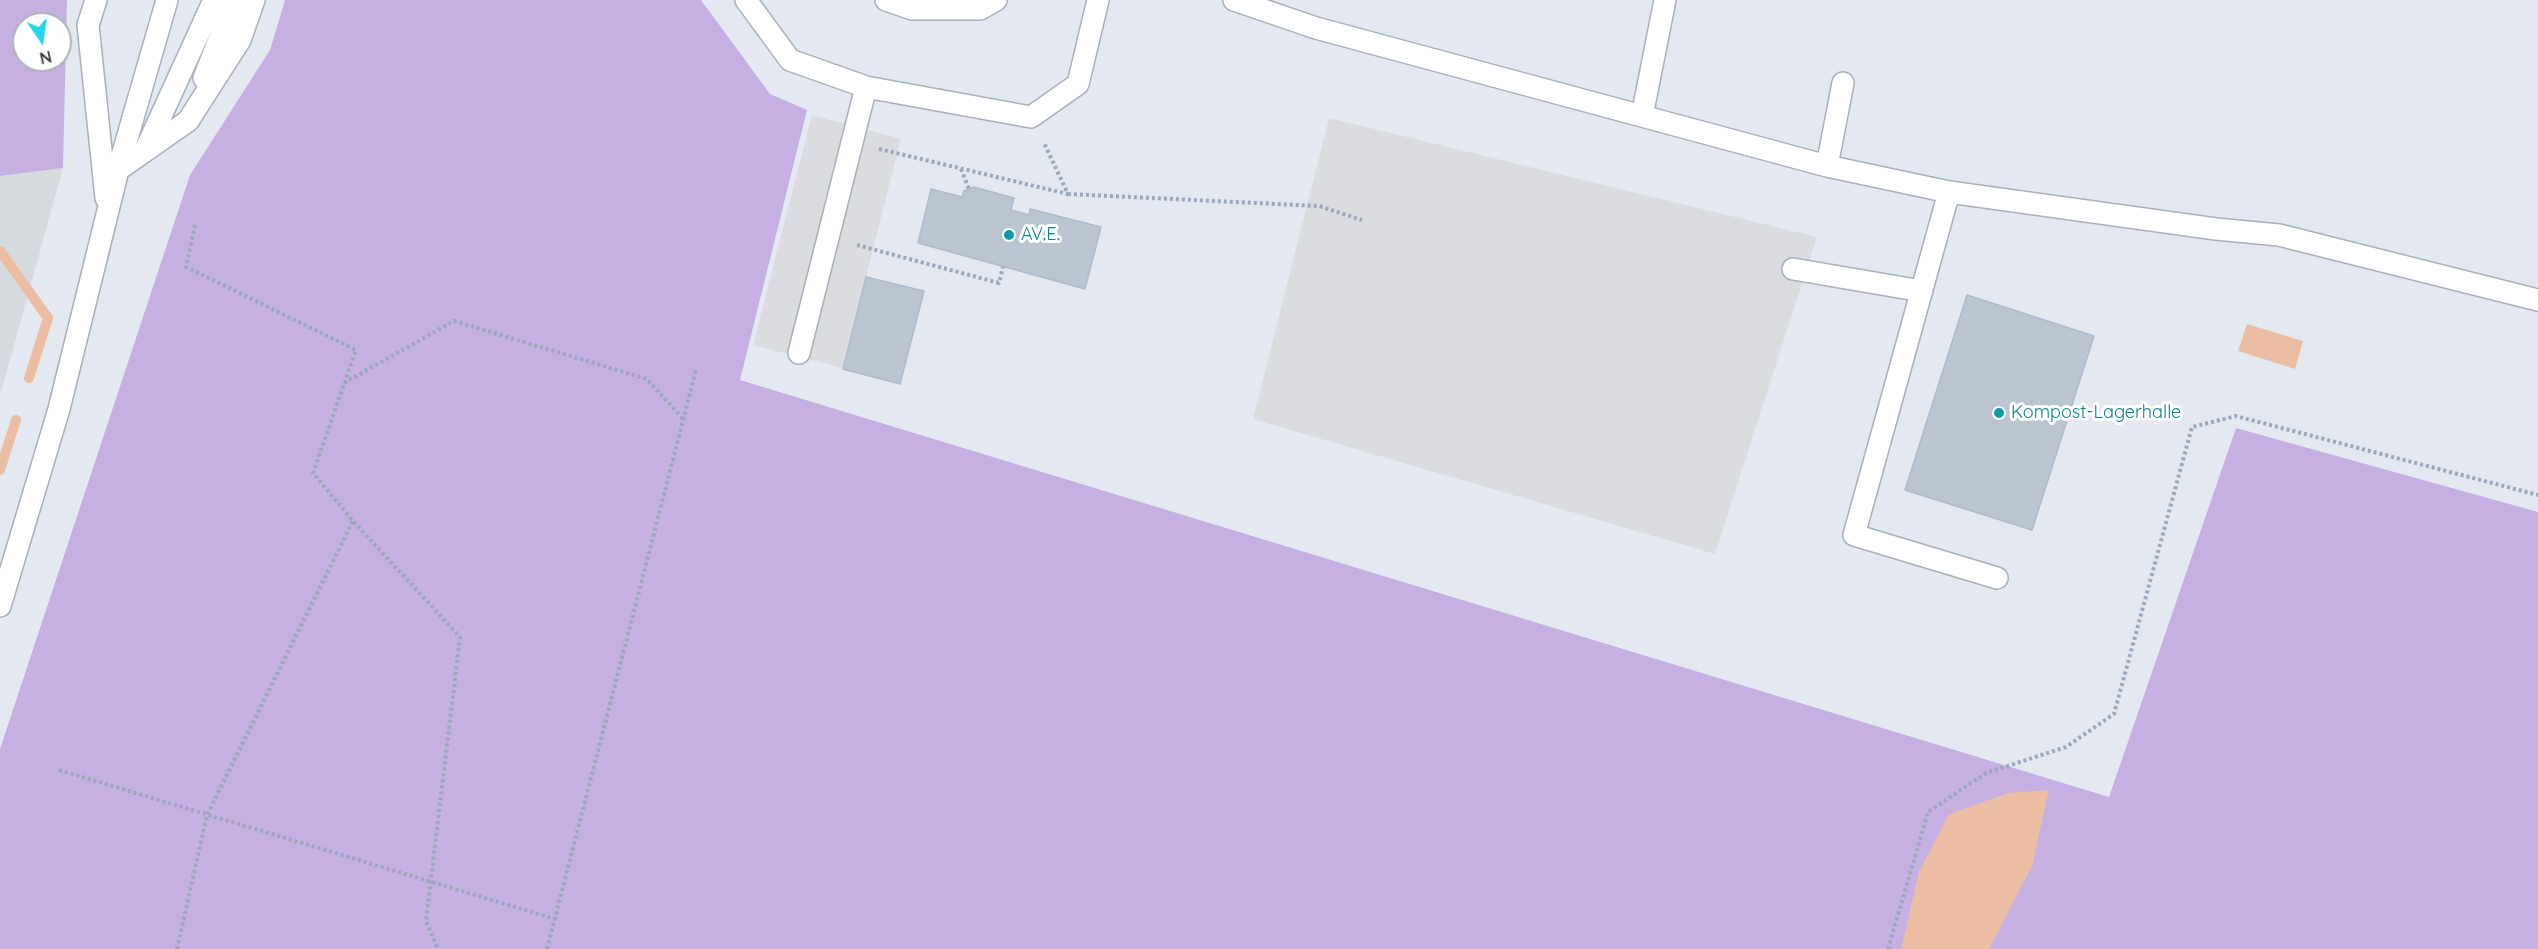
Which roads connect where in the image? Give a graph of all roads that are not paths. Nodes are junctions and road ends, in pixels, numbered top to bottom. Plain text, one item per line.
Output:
1 (96, 0) edge
2 (167, 0) edge
3 (214, 0) edge
4 (235, 0) edge
5 (254, 0) edge
6 (746, 0) edge
7 (886, 0) edge
8 (996, 0) edge
9 (1098, 0) edge
10 (1234, 0) edge
11 (1665, 0) edge
12 (1843, 83) dead end
13 (866, 87) junction
14 (1642, 116) junction
15 (188, 121) junction
16 (145, 152) junction
17 (1827, 165) junction
18 (118, 170) junction
19 (1949, 192) junction
20 (108, 216) junction
21 (1793, 269) dead end
22 (1922, 291) junction
23 (2538, 300) edge
24 (798, 353) dead end
25 (1997, 578) dead end
26 (0, 606) edge

1 - 20 lane
2 - 18 lane
3 - 16 lane
4 - 15 lane
5 - 15 lane
6 - 13 lane
7 - 8 lane
9 - 13 lane
10 - 14 lane
11 - 14 lane
12 - 17 lane
13 - 24 lane
14 - 17 lane
15 - 16 lane
16 - 18 lane
17 - 19 lane
18 - 20 lane
19 - 22 lane
19 - 23 lane
20 - 26 lane
21 - 22 lane
22 - 25 lane

